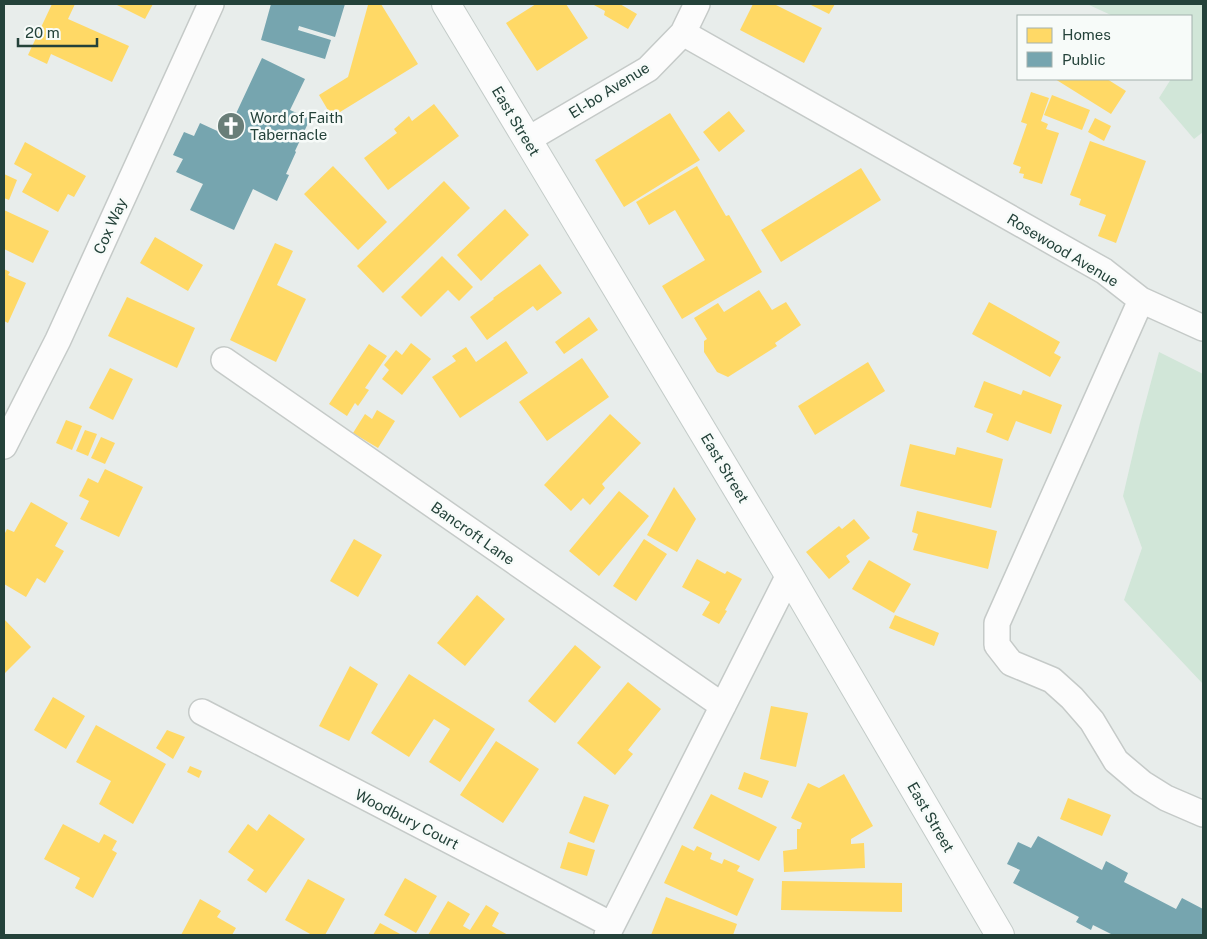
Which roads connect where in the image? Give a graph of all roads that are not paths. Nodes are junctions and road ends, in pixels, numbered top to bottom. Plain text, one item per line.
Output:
1 (211, 4) edge
2 (446, 4) edge
3 (697, 4) edge
4 (683, 33) junction
5 (527, 140) junction
6 (1141, 300) junction
7 (1203, 328) edge
8 (224, 360) dead end
9 (4, 446) edge
10 (789, 575) junction
11 (722, 706) junction
12 (202, 712) dead end
13 (1203, 814) edge
14 (610, 930) edge
15 (1000, 935) edge

1 - 9 street, Cox Way
2 - 5 main road, East Street
3 - 4 street, El-bo Avenue
4 - 5 street, El-bo Avenue
4 - 6 street, Rosewood Avenue
5 - 10 main road, East Street
6 - 7 street, Rosewood Avenue
6 - 13 street
8 - 11 street, Bancroft Lane
10 - 11 street
10 - 15 main road, East Street
11 - 14 street
12 - 14 street, Woodbury Court

